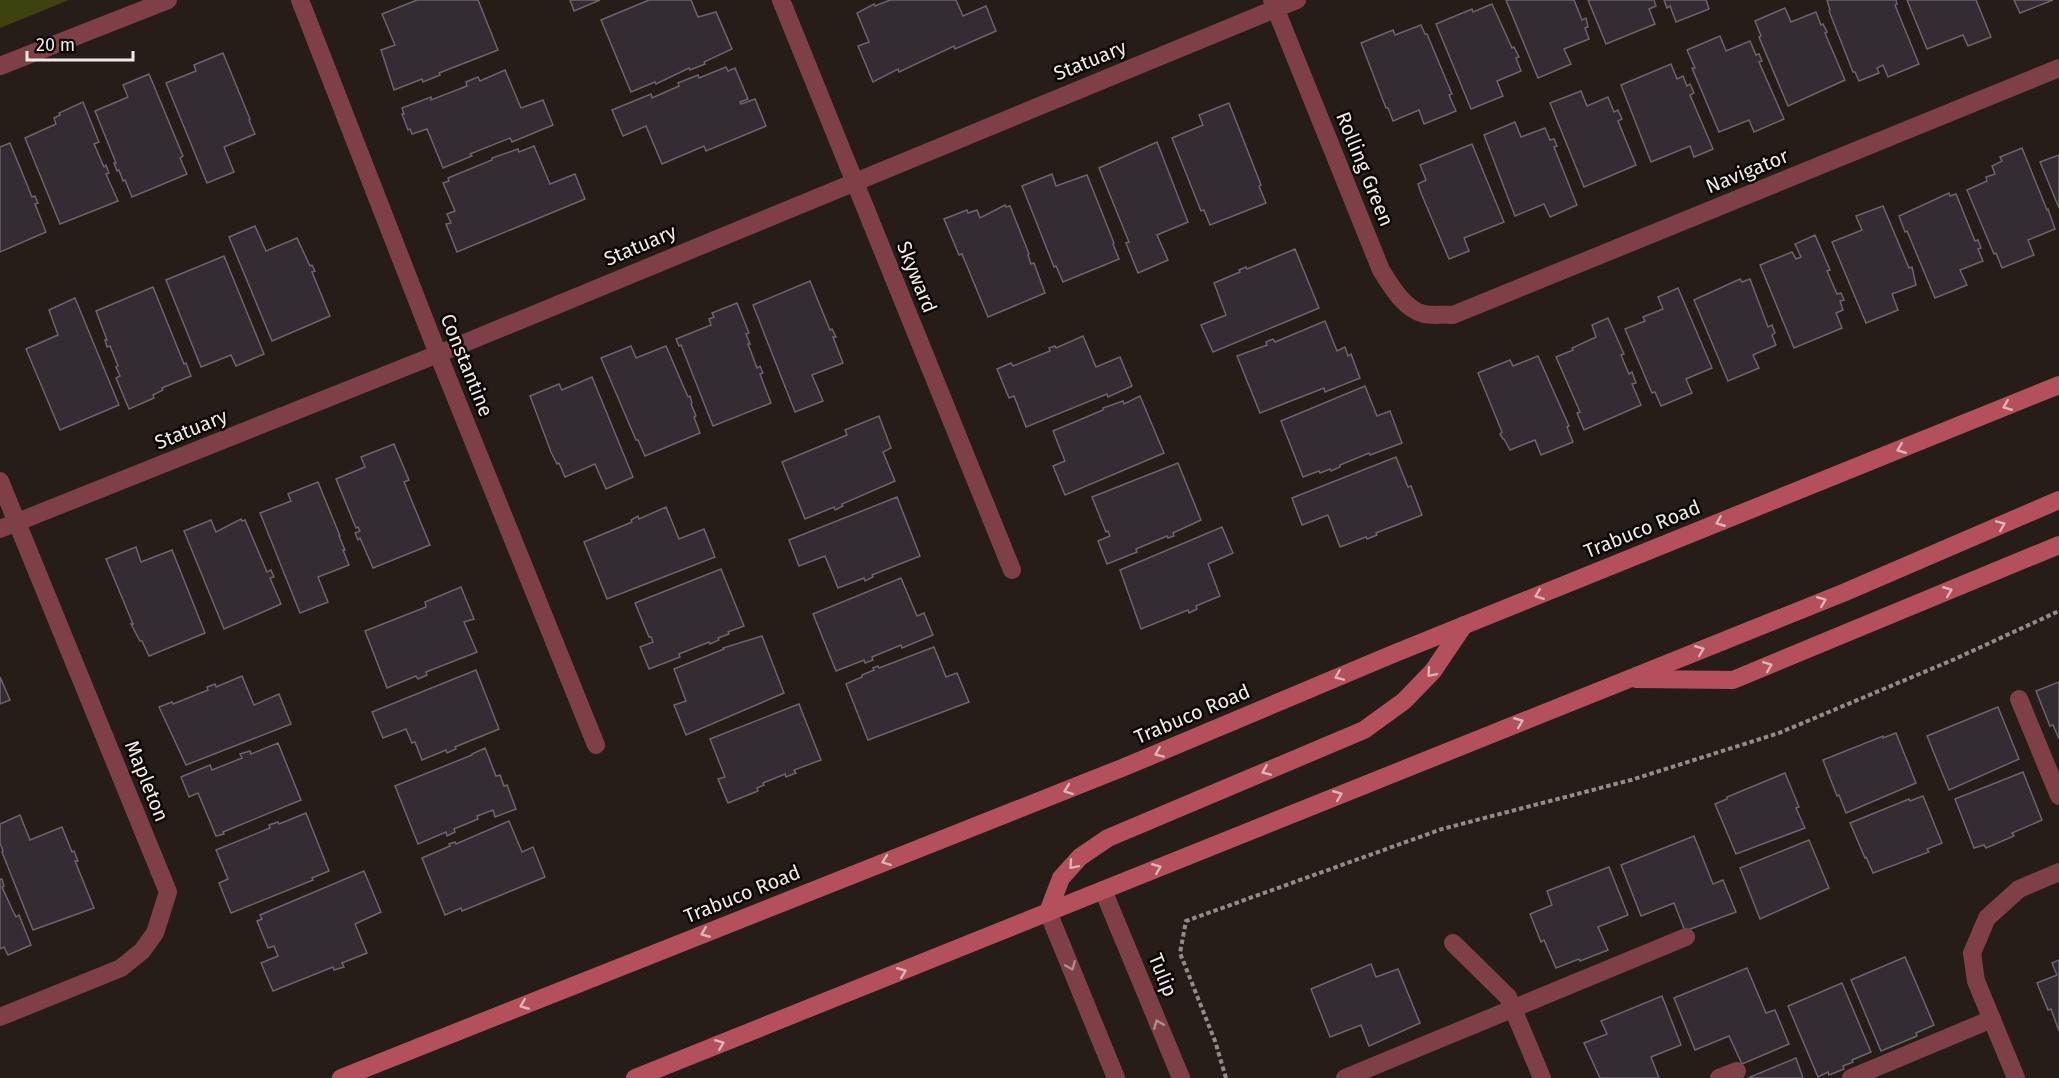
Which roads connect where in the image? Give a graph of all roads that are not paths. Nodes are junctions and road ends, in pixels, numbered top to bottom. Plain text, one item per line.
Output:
1 (168, 0) edge
2 (300, 0) edge
3 (781, 0) edge
4 (1297, 0) edge
5 (1274, 4) edge
6 (0, 66) edge
7 (2059, 69) edge
8 (854, 181) junction
9 (1453, 315) joint
10 (438, 354) junction
11 (2059, 386) edge
12 (0, 481) edge
13 (2059, 500) edge
14 (8, 526) edge
15 (2059, 545) edge
16 (1012, 570) dead end
17 (1464, 625) junction
18 (1628, 678) junction
19 (2019, 699) dead end
20 (596, 745) dead end
21 (2059, 796) edge
22 (2059, 872) edge
23 (1103, 890) junction
24 (1048, 912) junction
25 (1686, 937) dead end
26 (1453, 943) dead end
27 (1514, 1010) junction
28 (0, 1017) edge
29 (1992, 1019) junction
30 (1737, 1071) dead end
31 (341, 1078) edge
32 (635, 1078) edge
33 (1116, 1078) edge
34 (1180, 1078) edge
35 (1345, 1078) edge
36 (1542, 1078) edge
37 (1719, 1078) edge
38 (1851, 1078) edge
39 (2016, 1078) edge

1 - 6 street
2 - 10 street, Constantine
3 - 8 street, Skyward
4 - 5 street, Statuary
5 - 8 street, Statuary
5 - 9 street, Rolling Green
7 - 9 street, Navigator
8 - 10 street, Statuary
8 - 16 street, Skyward
10 - 14 street, Statuary
10 - 20 street, Constantine
11 -> 17 main road, Trabuco Road
12 - 14 street, Mapleton
18 -> 13 main road
14 - 28 street, Mapleton
18 -> 15 main road
17 -> 24 main road
17 -> 31 main road, Trabuco Road
23 -> 18 main road
19 - 21 street
22 - 29 street
23 - 24 main road
34 -> 23 street, Tulip
32 -> 24 main road
24 -> 33 street
25 - 27 street
26 - 27 street
27 - 35 street
27 - 36 street
29 - 38 street
29 - 39 street
30 - 37 street

